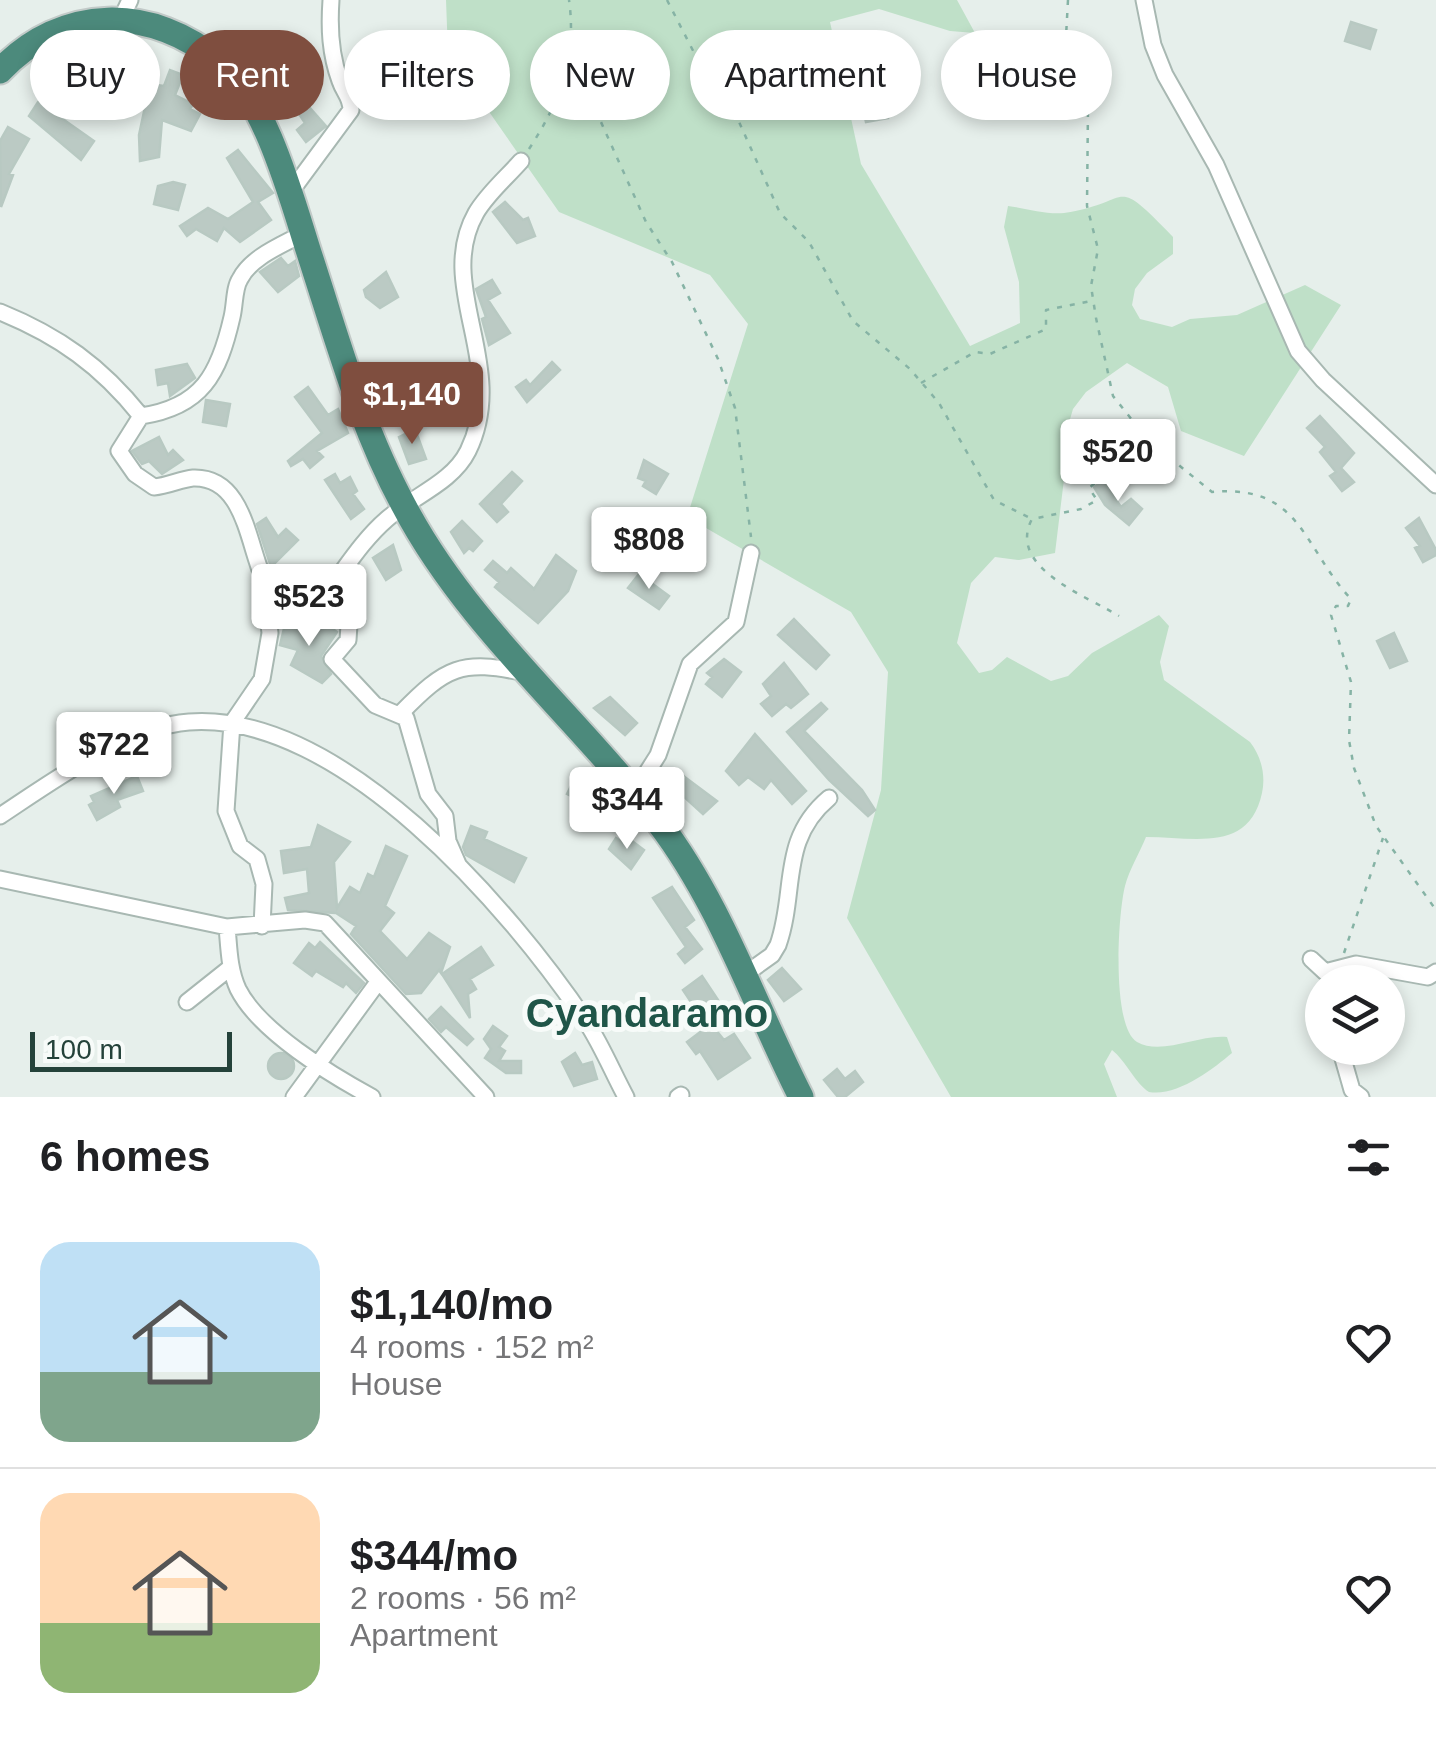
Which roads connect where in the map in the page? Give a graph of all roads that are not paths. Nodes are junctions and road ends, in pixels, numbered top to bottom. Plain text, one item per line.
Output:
1 (332, 0) edge
2 (1144, 0) edge
3 (126, 8) edge
4 (0, 71) edge
5 (521, 162) road end
6 (292, 190) junction
7 (302, 234) junction
8 (0, 312) edge
9 (141, 416) junction
10 (1436, 485) edge
11 (404, 507) junction
12 (750, 553) road end
13 (276, 594) junction
14 (315, 607) junction
15 (532, 675) junction
16 (401, 712) junction
17 (232, 723) junction
18 (634, 793) junction
19 (829, 798) dead end
20 (0, 816) edge
21 (462, 872) junction
22 (0, 879) edge
23 (262, 926) junction
24 (226, 927) junction
25 (1311, 959) dead end
26 (1317, 965) edge
27 (231, 967) junction
28 (1436, 972) edge
29 (1405, 974) edge
30 (744, 975) junction
31 (378, 982) junction
32 (188, 1002) dead end
33 (319, 1065) junction
34 (1345, 1065) edge
35 (484, 1096) edge
36 (294, 1097) edge
37 (372, 1097) edge
38 (626, 1097) edge
39 (801, 1097) edge
40 (1361, 1097) edge

1 - 6 street
2 - 10 street
3 - 4 highway
3 - 6 highway
5 - 11 street
6 - 7 highway
7 - 9 street
7 - 11 highway
8 - 9 street
9 - 13 street
11 - 14 street
11 - 15 highway
12 - 18 street
13 - 14 street
13 - 17 street
14 - 16 street
15 - 16 street
15 - 18 highway
16 - 21 street
17 - 20 street
17 - 21 street
17 - 23 street
18 - 30 highway
19 - 30 street
21 - 38 street
22 - 24 street
23 - 24 street
23 - 31 street
24 - 27 street
25 - 26 street
27 - 32 street
27 - 33 street
28 - 29 street
30 - 39 highway
31 - 33 street
31 - 35 street
33 - 36 street
33 - 37 street
34 - 40 street

